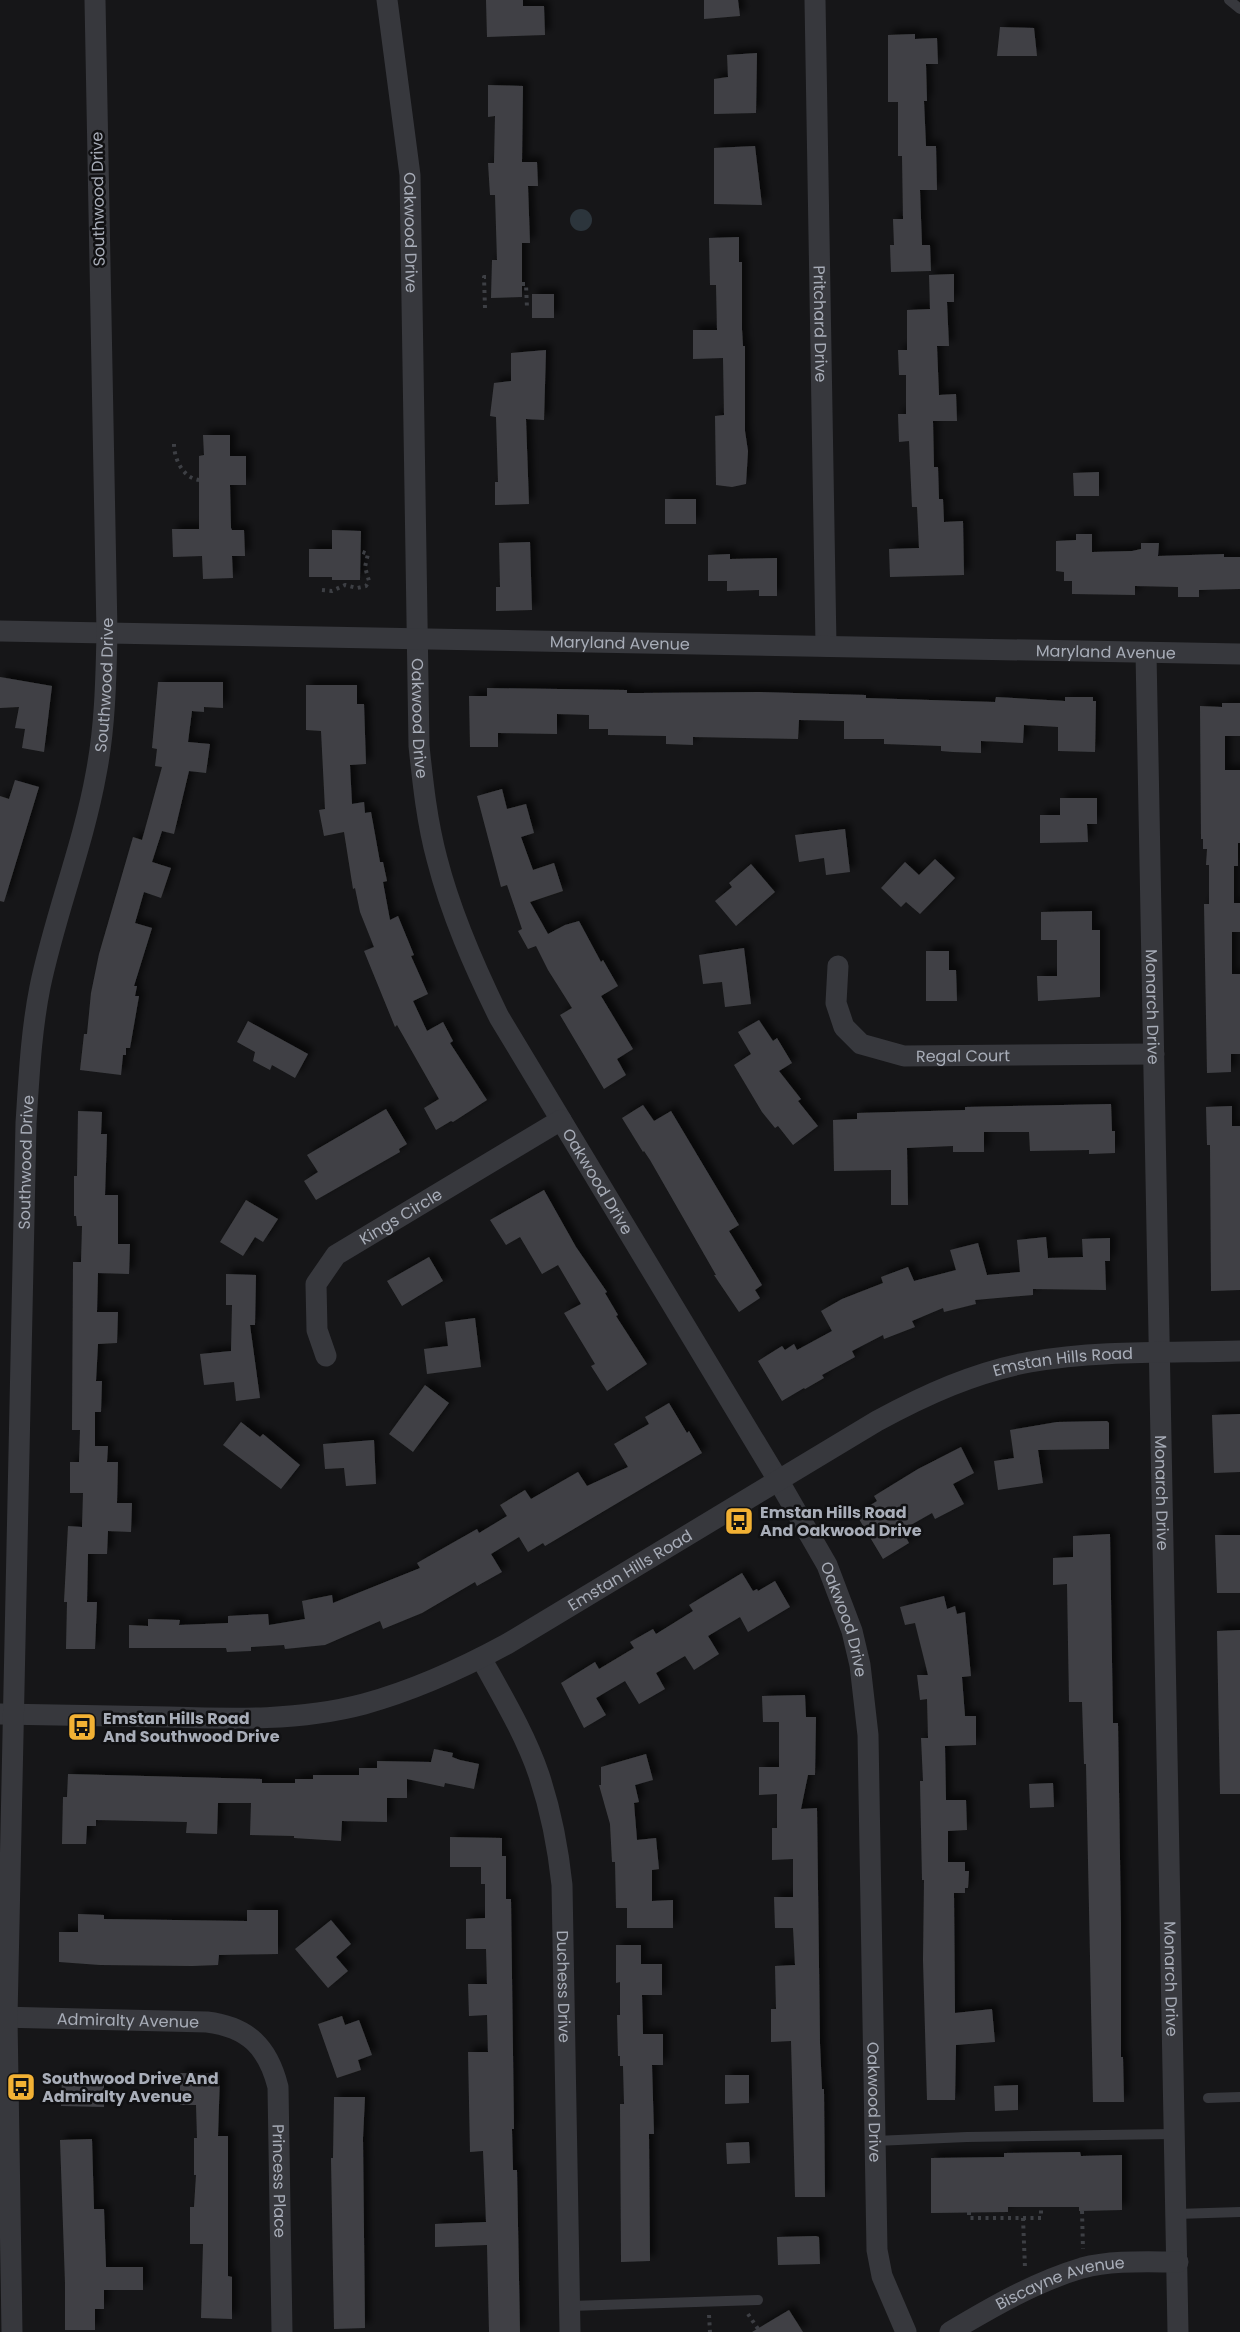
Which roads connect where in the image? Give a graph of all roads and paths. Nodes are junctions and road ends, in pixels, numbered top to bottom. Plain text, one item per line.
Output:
1 (95, 0) edge
2 (387, 0) edge
3 (815, 0) edge
4 (1230, 0) edge
5 (1240, 9) edge
6 (490, 277) dead end
7 (522, 284) dead end
8 (485, 308) dead end
9 (527, 308) dead end
10 (174, 444) dead end
11 (199, 480) dead end
12 (360, 551) dead end
13 (322, 590) dead end
14 (0, 631) edge
15 (107, 633) junction
16 (419, 639) junction
17 (826, 646) junction
18 (1146, 653) junction
19 (1240, 654) edge
20 (838, 966) dead end
21 (1154, 1054) junction
22 (561, 1120) junction
23 (1240, 1351) edge
24 (1160, 1353) junction
25 (326, 1356) dead end
26 (778, 1480) junction
27 (481, 1658) junction
28 (7, 1714) edge
29 (4, 2017) edge
30 (251, 2038) joint
31 (1240, 2097) edge
32 (1208, 2098) dead end
33 (1174, 2134) junction
34 (875, 2141) junction
35 (1041, 2207) dead end
36 (1082, 2211) dead end
37 (969, 2212) dead end
38 (1240, 2212) edge
39 (1176, 2214) junction
40 (1023, 2218) junction
41 (1178, 2262) junction
42 (1083, 2268) junction
43 (1026, 2289) junction
44 (758, 2300) dead end
45 (570, 2306) junction
46 (8, 2321) edge
47 (977, 2325) edge
48 (282, 2332) edge
49 (570, 2332) edge
50 (906, 2332) edge
51 (950, 2332) edge
52 (1178, 2332) edge

1 - 15 street, Southwood Drive
2 - 16 street, Oakwood Drive
3 - 17 street, Pritchard Drive
4 - 5 lane
6 - 8 path
7 - 9 path
10 - 11 path
12 - 13 path
14 - 15 street, Maryland Avenue
15 - 16 street, Maryland Avenue
15 - 28 street, Southwood Drive
16 - 17 street, Maryland Avenue
16 - 22 street, Oakwood Drive
17 - 18 street, Maryland Avenue
18 - 19 street, Maryland Avenue
18 - 21 street, Monarch Drive
20 - 21 street, Regal Court
21 - 24 street, Monarch Drive
22 - 25 street, Kings Circle
22 - 26 street, Oakwood Drive
23 - 24 street, Emstan Hills Road
24 - 26 street, Emstan Hills Road
24 - 33 street, Monarch Drive
26 - 27 street, Emstan Hills Road
26 - 34 street, Oakwood Drive
27 - 28 street, Emstan Hills Road
27 - 45 street, Duchess Drive
28 - 29 street, Southwood Drive
29 - 30 street, Admiralty Avenue
29 - 46 street, Southwood Drive
30 - 48 street, Princess Place
31 - 32 lane
33 - 34 lane
33 - 39 street, Monarch Drive
34 - 50 street, Oakwood Drive
35 - 40 path
36 - 42 path
37 - 40 path
38 - 39 lane
39 - 41 street, Monarch Drive
40 - 43 path
41 - 42 street, Biscayne Avenue
41 - 52 street, Monarch Drive
42 - 43 street, Biscayne Avenue
43 - 47 street, Biscayne Avenue
44 - 45 lane
45 - 49 street, Duchess Drive
47 - 51 street, Biscayne Avenue

